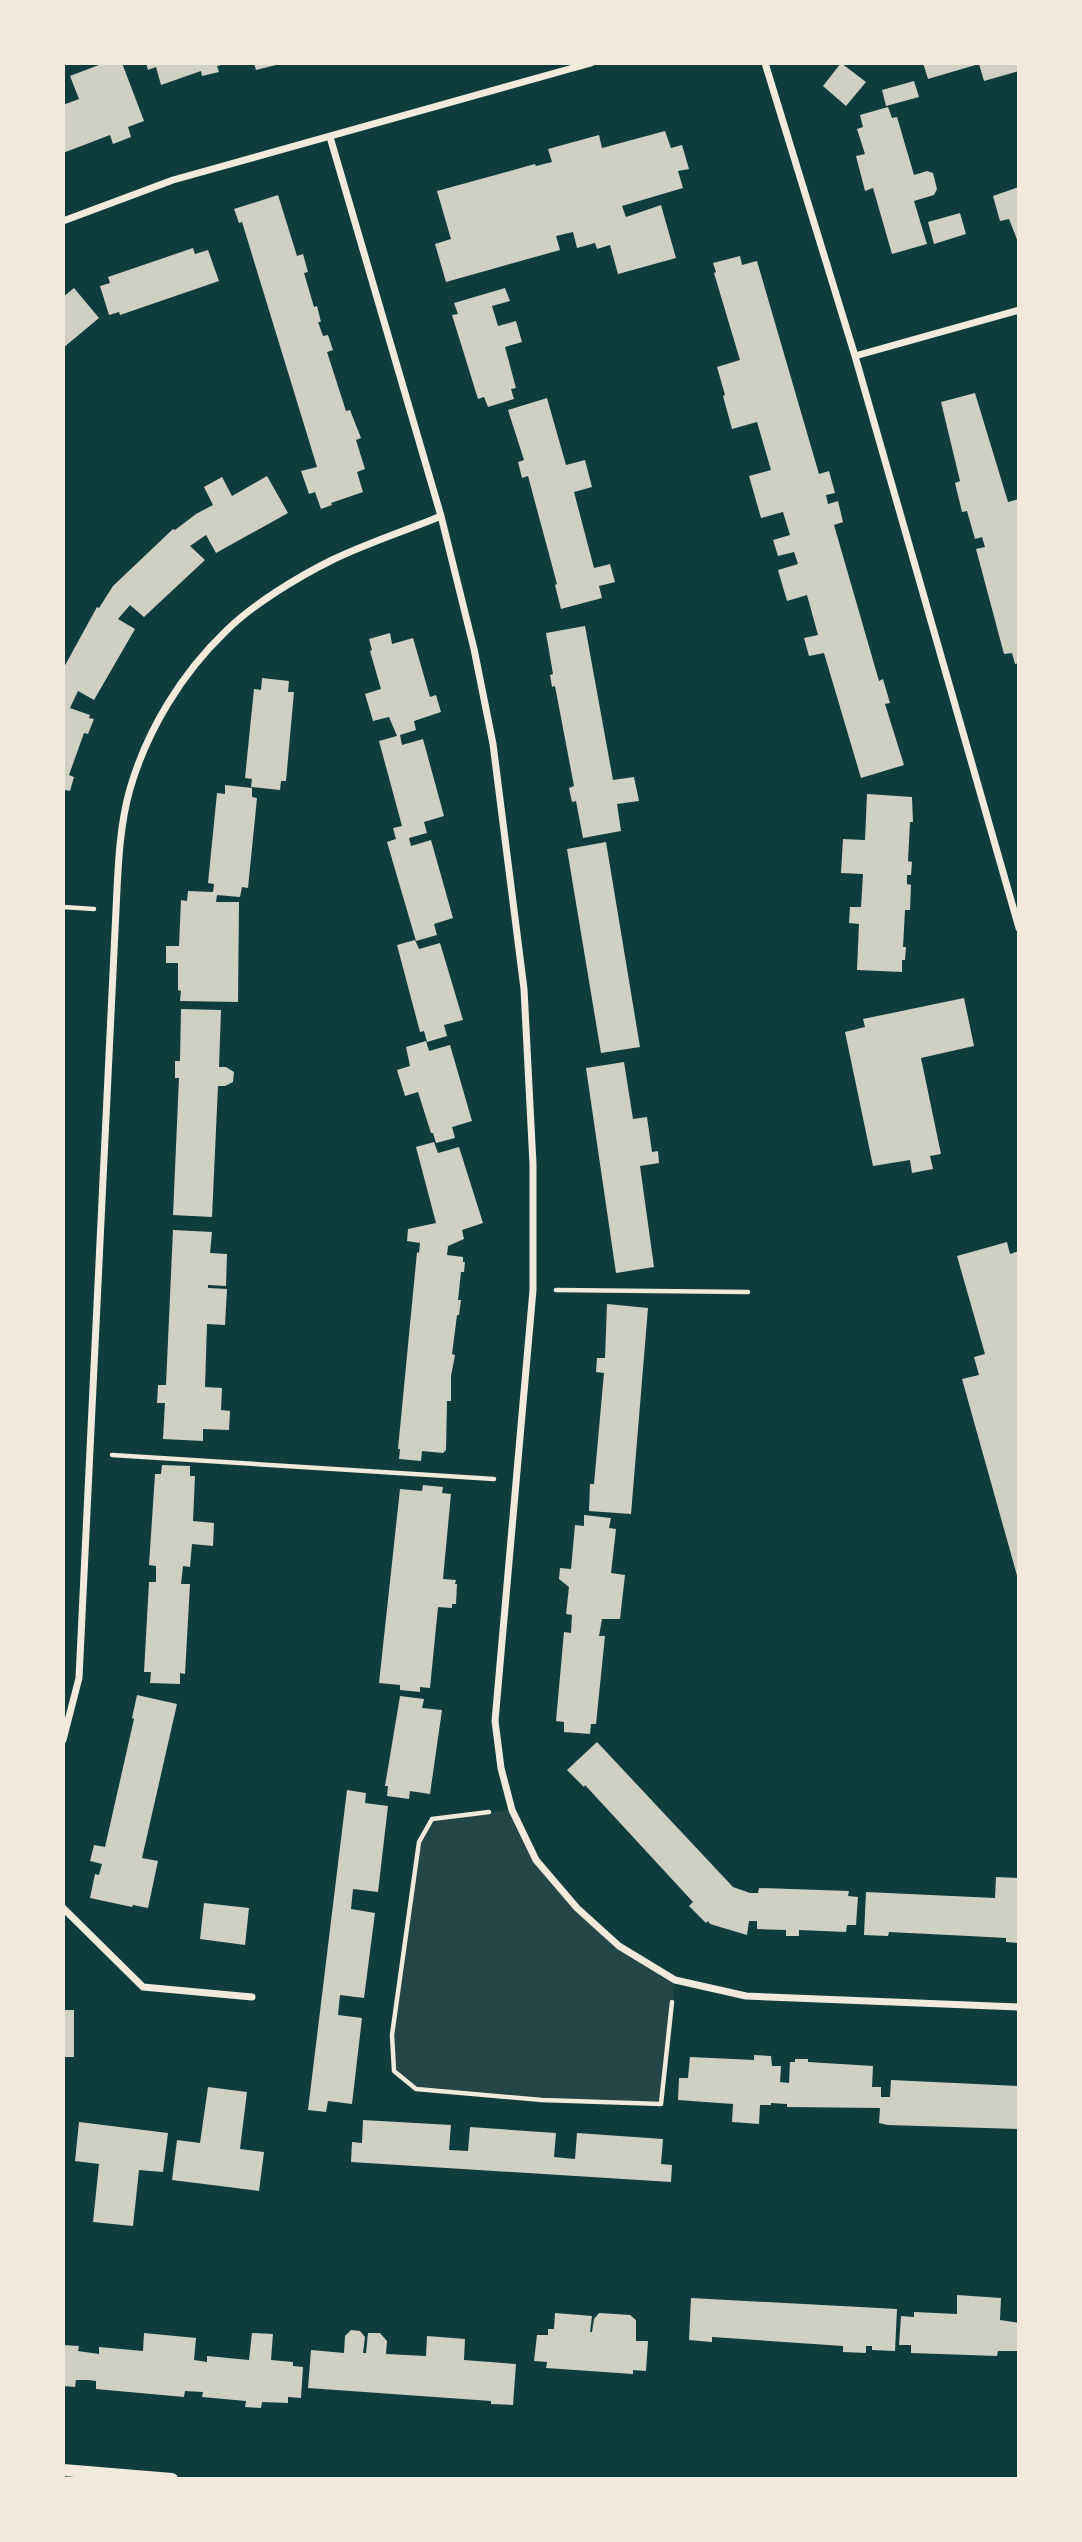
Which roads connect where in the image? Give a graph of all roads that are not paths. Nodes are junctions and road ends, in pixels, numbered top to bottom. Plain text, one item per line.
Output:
1 (591, 63) edge
2 (765, 63) edge
3 (330, 137) junction
4 (63, 221) edge
5 (1019, 310) edge
6 (855, 356) junction
7 (441, 516) junction
8 (1019, 928) edge
9 (63, 1740) edge
10 (63, 1908) edge
11 (252, 1997) dead end
12 (1019, 2007) edge
13 (63, 2470) edge
14 (172, 2479) edge

1 - 3 street
2 - 6 street
3 - 4 street
3 - 7 street
5 - 6 street
6 - 8 street
7 - 9 street
7 - 12 street
10 - 11 street
13 - 14 street

